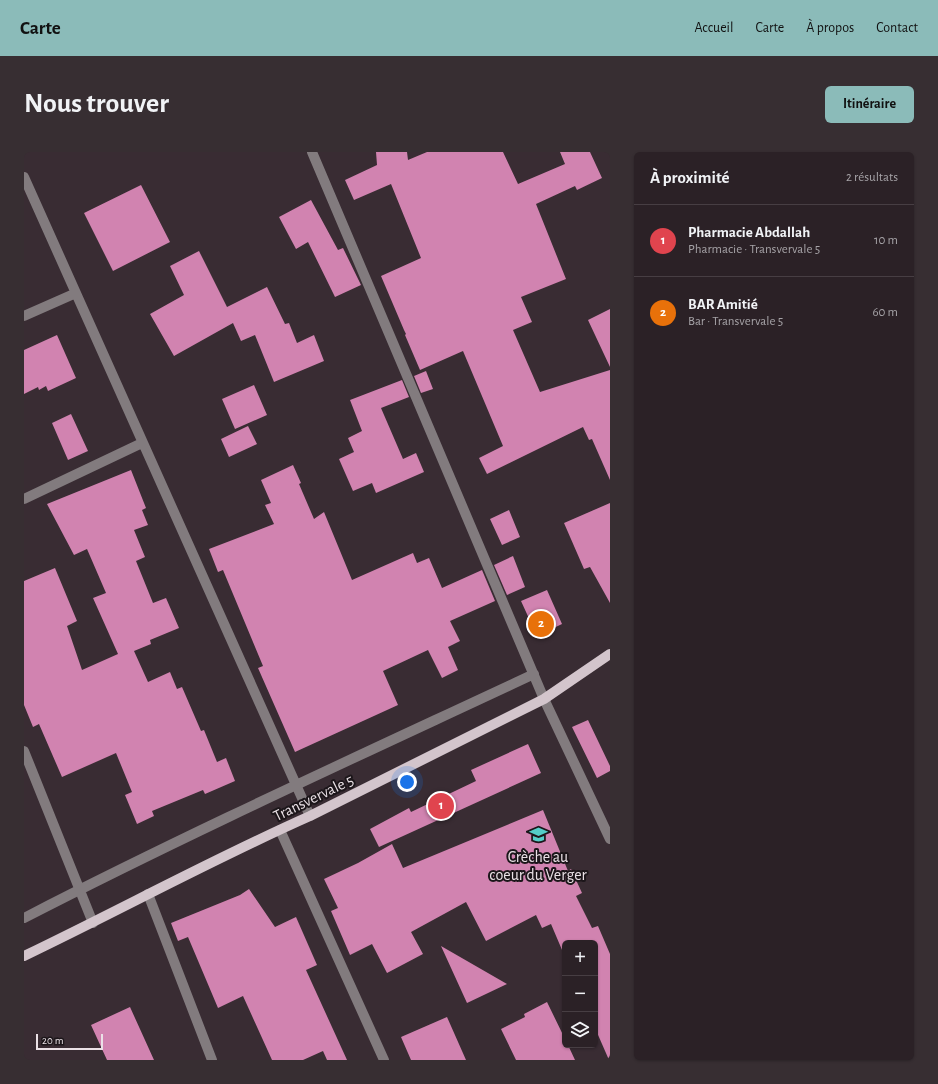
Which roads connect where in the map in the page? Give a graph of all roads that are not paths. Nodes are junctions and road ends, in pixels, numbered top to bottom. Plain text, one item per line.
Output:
1 (312, 152) edge
2 (24, 177) edge
3 (76, 294) junction
4 (24, 316) edge
5 (142, 444) junction
6 (24, 499) edge
7 (610, 654) edge
8 (534, 674) junction
9 (544, 699) junction
10 (24, 751) edge
11 (296, 785) junction
12 (310, 816) junction
13 (280, 830) junction
14 (610, 839) edge
15 (79, 889) junction
16 (148, 894) junction
17 (24, 918) edge
18 (93, 923) junction
19 (24, 956) edge
20 (212, 1060) edge
21 (384, 1060) edge

1 - 8 street
2 - 3 street
3 - 4 street
3 - 5 street
5 - 6 street
5 - 11 street
7 - 9 main road, Transvervale 5
8 - 9 street
8 - 11 street
9 - 12 main road, Transvervale 5
9 - 14 street
10 - 15 street
11 - 12 street
11 - 15 street
12 - 13 main road, Transvervale 5
13 - 16 main road, Transvervale 5
13 - 21 street
15 - 17 street
15 - 18 street
16 - 18 main road, Transvervale 5
16 - 20 street
18 - 19 main road, Transvervale 5

